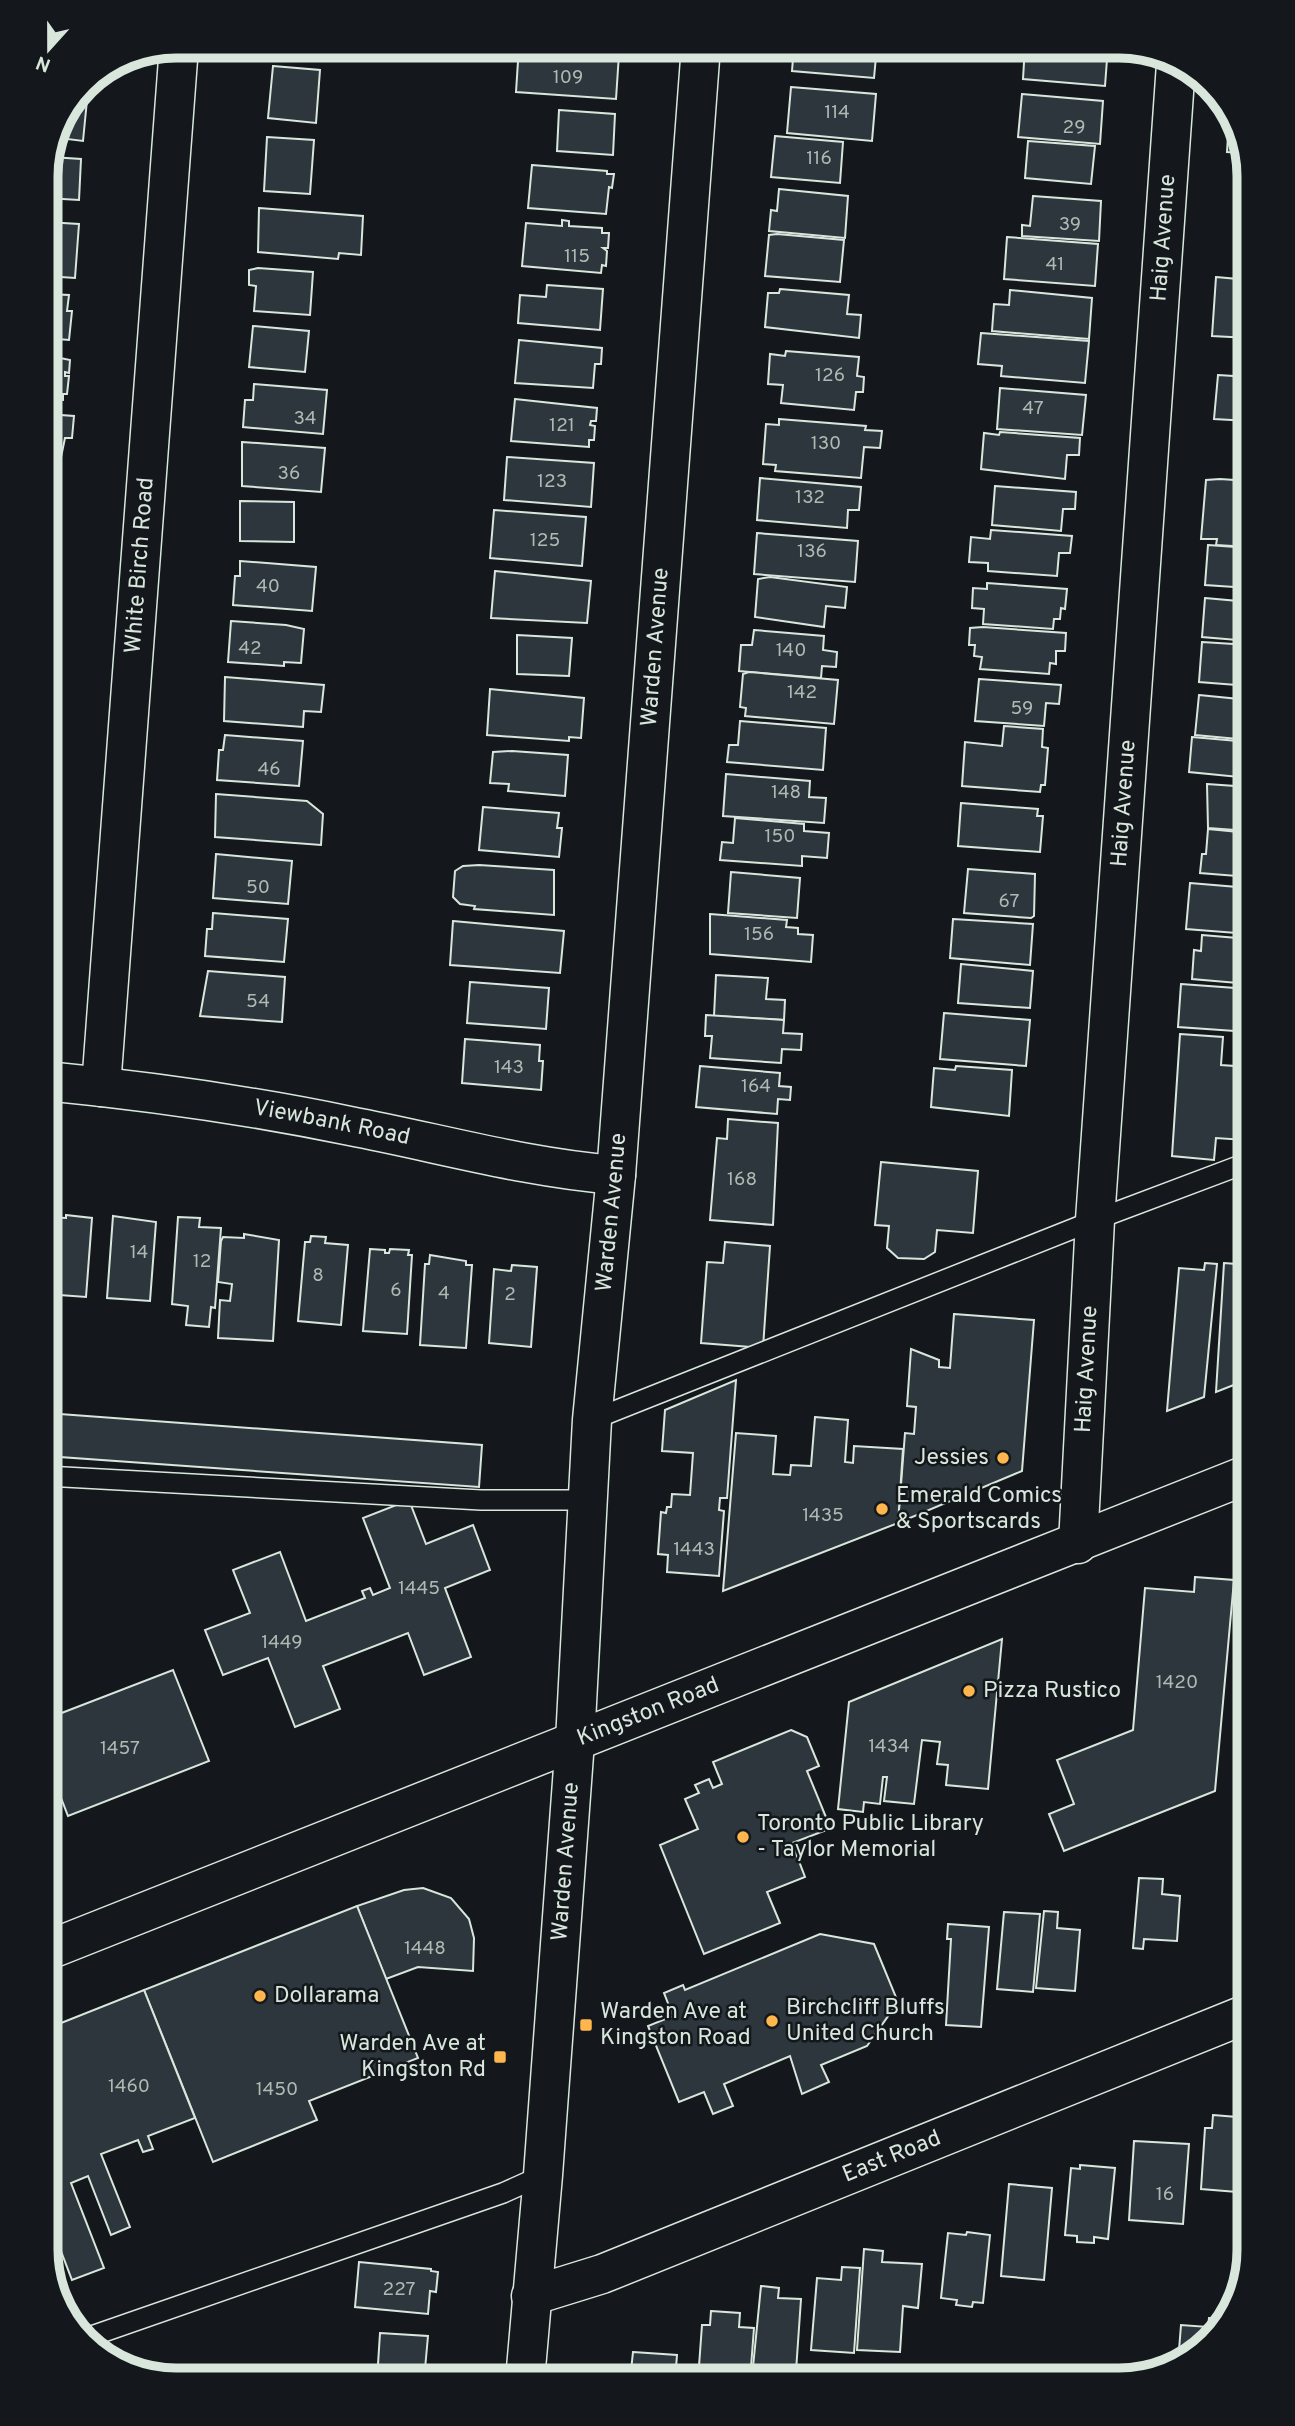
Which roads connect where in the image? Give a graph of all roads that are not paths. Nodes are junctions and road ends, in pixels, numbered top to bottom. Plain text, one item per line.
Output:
1 (178, 58) edge
2 (700, 58) edge
3 (1175, 73) edge
4 (58, 1082) edge
5 (101, 1087) junction
6 (1237, 1167) edge
7 (616, 1175) junction
8 (1095, 1220) junction
9 (592, 1420) junction
10 (58, 1477) edge
11 (1237, 1479) edge
12 (588, 1500) junction
13 (1078, 1545) junction
14 (575, 1741) junction
15 (58, 1946) edge
16 (1237, 2018) edge
17 (544, 2175) junction
18 (531, 2296) junction
19 (94, 2335) edge
20 (526, 2368) edge

1 - 5 street, White Birch Road
2 - 7 street, Warden Avenue
3 - 8 street, Haig Avenue
4 - 5 street, Viewbank Road
5 - 7 street, Viewbank Road
6 - 8 lane
7 - 9 street, Warden Avenue
8 - 9 lane
8 - 13 street, Haig Avenue
9 - 12 street, Warden Avenue
10 - 12 lane
11 - 13 street, Kingston Road
12 - 14 street, Warden Avenue
13 - 14 street, Kingston Road
14 - 15 street, Kingston Road
14 - 17 street, Warden Avenue
16 - 18 street, East Road
17 - 18 street, Warden Avenue
17 - 19 lane
18 - 20 street, Warden Avenue

